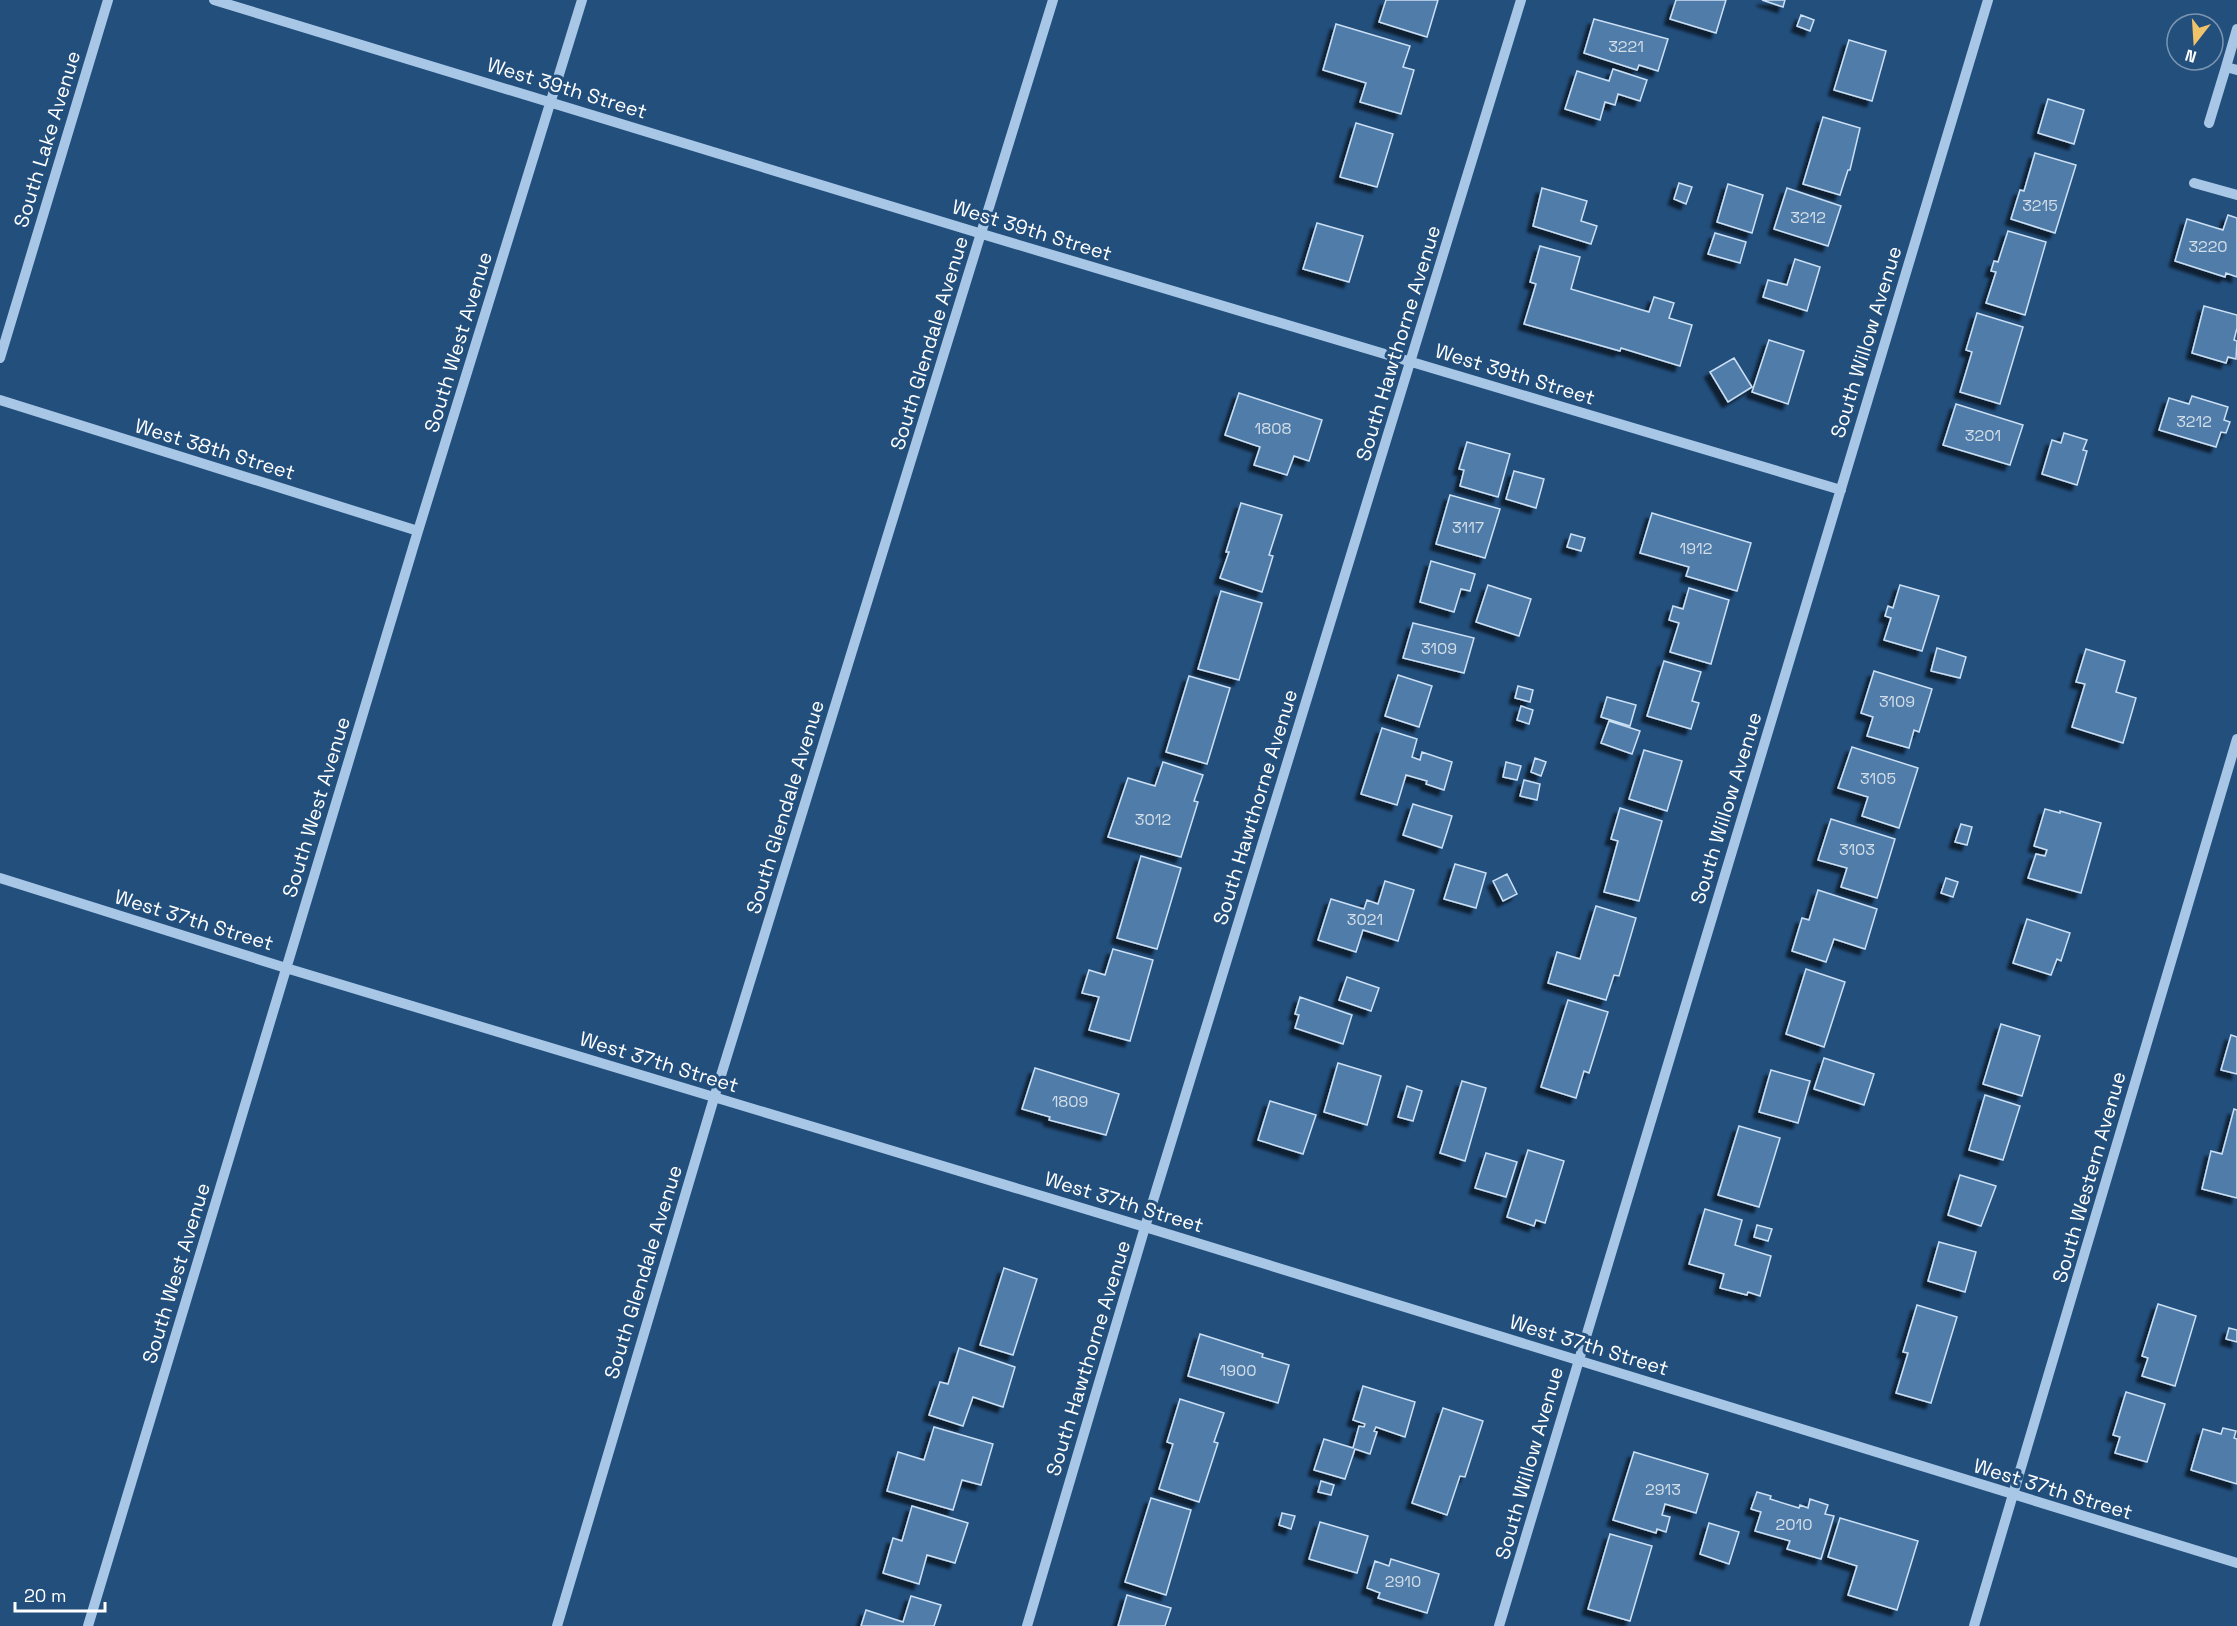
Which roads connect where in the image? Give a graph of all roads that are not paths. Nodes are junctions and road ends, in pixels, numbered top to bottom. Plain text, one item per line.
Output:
1 (108, 0) edge
2 (214, 0) edge
3 (582, 0) edge
4 (1053, 0) edge
5 (1521, 0) edge
6 (1988, 0) edge
7 (2237, 29) edge
8 (2231, 68) edge
9 (551, 101) junction
10 (2209, 123) dead end
11 (2194, 183) dead end
12 (2237, 195) edge
13 (982, 234) junction
14 (0, 358) edge
15 (1411, 362) junction
16 (0, 400) edge
17 (1841, 490) junction
18 (418, 531) junction
19 (2237, 738) edge
20 (0, 878) edge
21 (286, 968) junction
22 (714, 1098) junction
23 (1145, 1227) junction
24 (1578, 1361) junction
25 (2013, 1496) junction
26 (2237, 1563) edge
27 (88, 1626) edge
28 (557, 1626) edge
29 (1027, 1626) edge
30 (1499, 1626) edge
31 (1974, 1626) edge

1 - 14 street, South Lake Avenue
2 - 9 street, West 39th Street
3 - 9 street, South West Avenue
4 - 13 street, South Glendale Avenue
5 - 15 street, South Hawthorne Avenue
6 - 17 street, South Willow Avenue
7 - 8 street
8 - 10 street
9 - 13 street, West 39th Street
9 - 18 street, South West Avenue
11 - 12 street
13 - 15 street, West 39th Street
13 - 22 street, South Glendale Avenue
15 - 17 street, West 39th Street
15 - 23 street, South Hawthorne Avenue
16 - 18 street, West 38th Street
17 - 24 street, South Willow Avenue
18 - 21 street, South West Avenue
19 - 25 street, South Western Avenue
20 - 21 street, West 37th Street
21 - 22 street, West 37th Street
21 - 27 street, South West Avenue
22 - 23 street, West 37th Street
22 - 28 street, South Glendale Avenue
23 - 24 street, West 37th Street
23 - 29 street, South Hawthorne Avenue
24 - 25 street, West 37th Street
24 - 30 street, South Willow Avenue
25 - 26 street, West 37th Street
25 - 31 street, South Western Avenue

